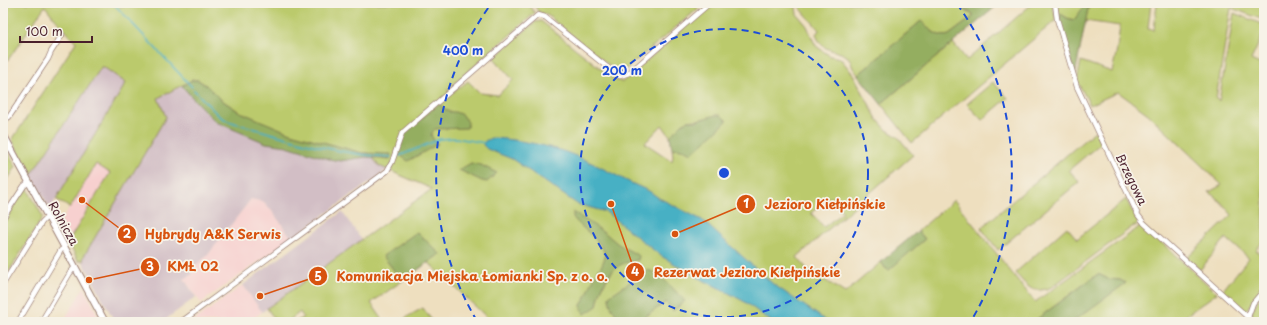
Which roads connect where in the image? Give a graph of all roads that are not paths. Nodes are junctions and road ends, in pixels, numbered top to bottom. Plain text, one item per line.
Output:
1 (710, 3) edge
2 (1055, 3) edge
3 (62, 35) dead end
4 (3, 121) edge
5 (3, 134) edge
6 (10, 147) junction
7 (3, 154) edge
8 (29, 182) junction
9 (48, 217) junction
10 (3, 218) edge
11 (64, 248) junction
12 (75, 267) junction
13 (3, 284) edge
14 (1264, 290) edge
15 (1248, 317) junction
16 (18, 322) edge
17 (40, 322) edge
18 (105, 322) edge
19 (180, 322) edge
20 (1254, 322) edge

1 - 19 street
2 - 15 street, Brzegowa
3 - 4 street
5 - 6 street, Rolnicza
6 - 7 street
6 - 8 street, Rolnicza
8 - 9 street, Rolnicza
8 - 10 street
9 - 11 street, Rolnicza
9 - 13 street
11 - 12 street, Rolnicza
11 - 16 street
12 - 17 street
12 - 18 street, Rolnicza
14 - 15 street
15 - 20 street, Brzegowa

